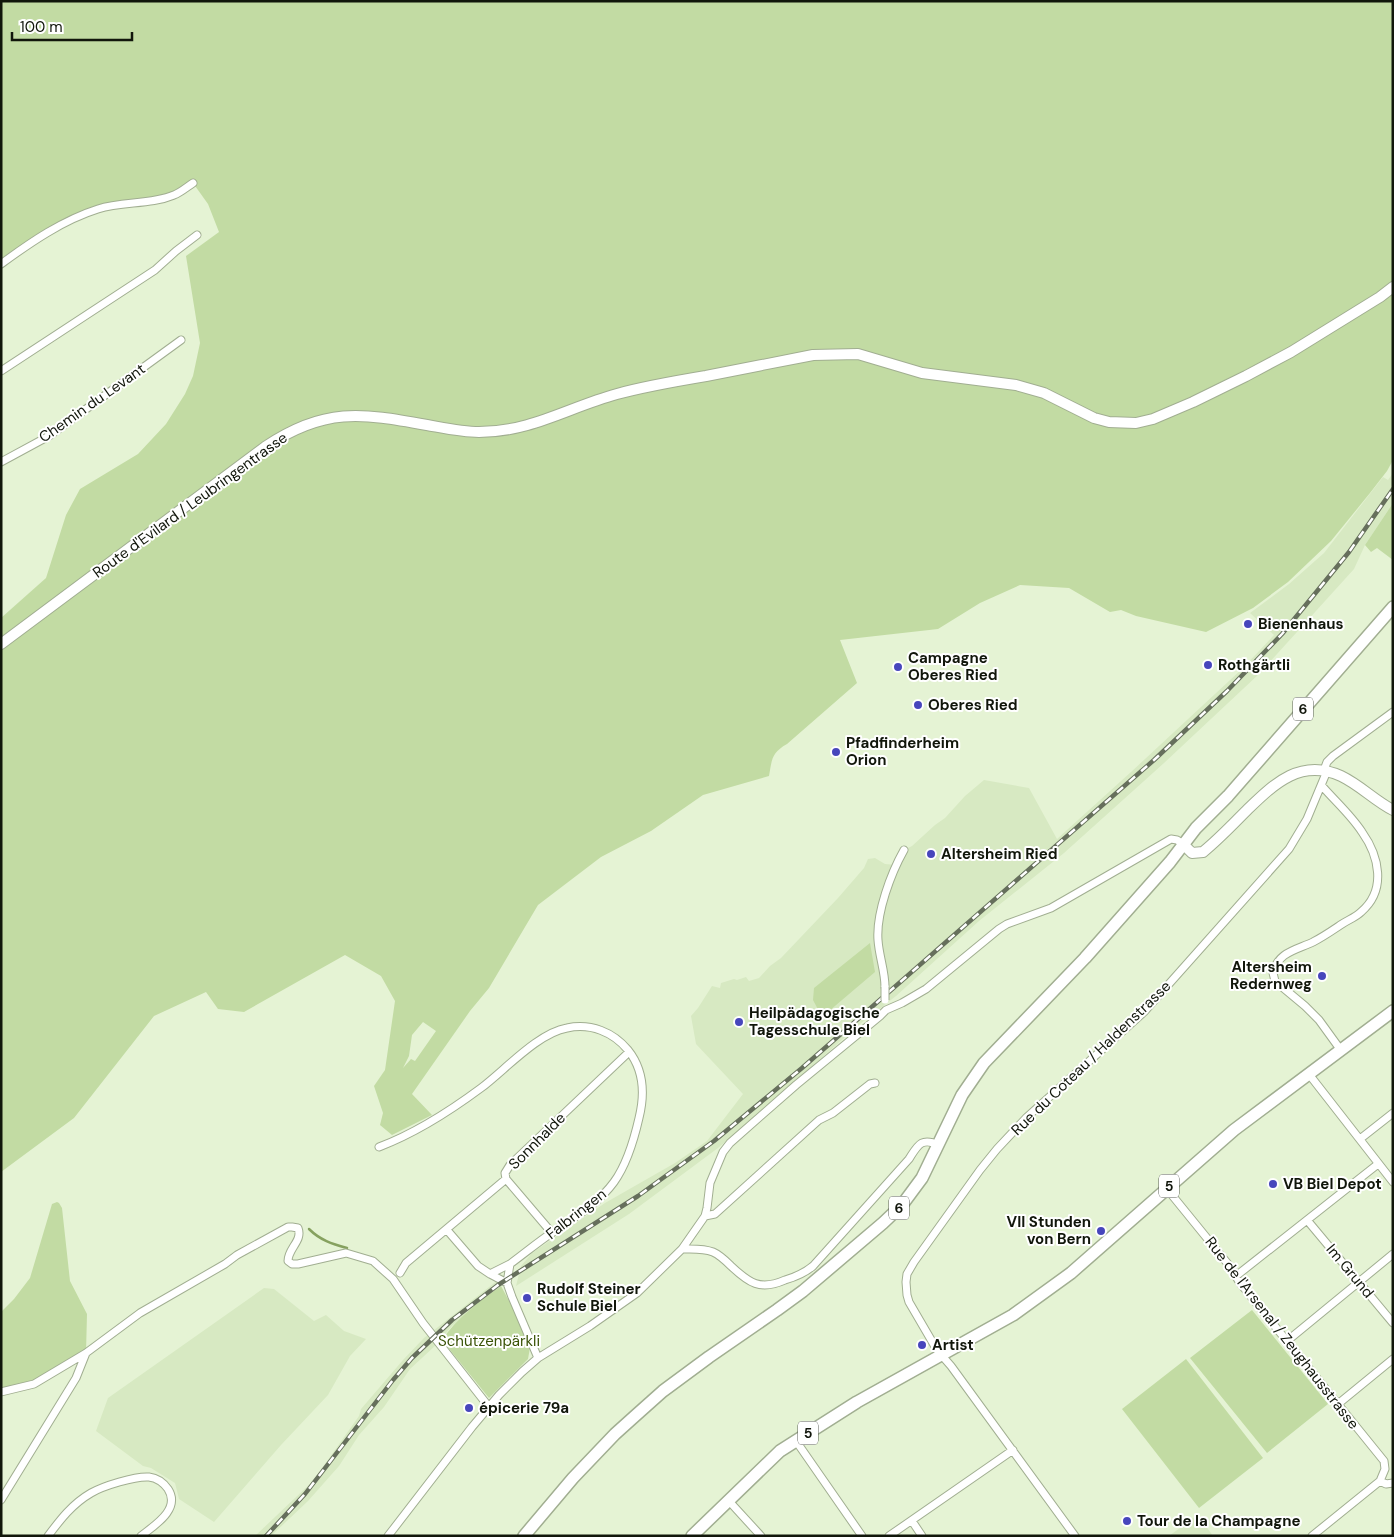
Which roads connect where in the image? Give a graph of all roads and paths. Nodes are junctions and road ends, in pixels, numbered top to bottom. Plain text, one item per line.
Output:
1 (193, 183) dead end
2 (197, 235) dead end
3 (1, 264) edge
4 (1393, 287) edge
5 (181, 340) dead end
6 (1, 371) edge
7 (1, 462) edge
8 (1393, 607) edge
9 (1, 644) edge
10 (1393, 712) edge
11 (1325, 771) junction
12 (1322, 786) junction
13 (1393, 810) edge
14 (1184, 844) junction
15 (904, 850) dead end
16 (886, 1010) junction
17 (1393, 1011) edge
18 (1340, 1049) junction
19 (629, 1052) junction
20 (1308, 1073) junction
21 (875, 1083) dead end
22 (1393, 1114) edge
23 (1360, 1139) junction
24 (938, 1144) junction
25 (379, 1147) dead end
26 (1378, 1164) junction
27 (506, 1178) junction
28 (1393, 1182) edge
29 (1167, 1189) junction
30 (705, 1216) junction
31 (1308, 1220) junction
32 (447, 1230) junction
33 (552, 1232) junction
34 (682, 1249) junction
35 (1393, 1254) edge
36 (510, 1264) junction
37 (400, 1273) dead end
38 (490, 1274) junction
39 (1236, 1276) junction
40 (1358, 1282) junction
41 (507, 1283) junction
42 (1393, 1323) edge
43 (1287, 1341) junction
44 (86, 1353) junction
45 (942, 1355) junction
46 (538, 1358) junction
47 (1393, 1360) edge
48 (1, 1392) edge
49 (1338, 1404) junction
50 (489, 1407) junction
51 (796, 1441) junction
52 (1013, 1450) junction
53 (1393, 1466) edge
54 (1385, 1469) junction
55 (1380, 1481) junction
56 (1393, 1484) edge
57 (1, 1500) edge
58 (728, 1500) junction
59 (912, 1521) junction
60 (1071, 1534) edge
61 (48, 1536) edge
62 (140, 1536) edge
63 (388, 1536) edge
64 (524, 1536) edge
65 (692, 1536) edge
66 (761, 1536) edge
67 (862, 1536) edge
68 (889, 1536) edge
69 (922, 1536) edge
70 (1312, 1536) edge

1 - 3 street
2 - 6 street
4 - 9 street, Route d'Evilard / Leubringentrasse
5 - 7 street, Chemin du Levant
8 - 14 main road, 6
10 - 11 street, Rue du Coteau / Haldenstrasse
11 - 12 street, Rue du Coteau / Haldenstrasse
11 - 13 street
11 - 14 street
12 - 18 street
12 - 45 street, Rue du Coteau / Haldenstrasse
14 - 16 street
14 - 24 main road, 6
15 - 16 street, bridge
16 - 30 street
17 - 18 main road, 5
18 - 20 main road, 5
19 - 25 street, Falbringen
19 - 27 street, Sonnhalde
19 - 33 street, Falbringen
20 - 23 street
20 - 29 main road, 5
21 - 30 street
22 - 23 street
23 - 26 street
24 - 34 street
24 - 64 main road, 6
26 - 28 street
26 - 31 street
27 - 32 street, Sonnhalde
27 - 33 street
29 - 39 street, Rue de l'Arsenal / Zeughausstrasse
29 - 45 main road, 5
30 - 34 street
31 - 39 street
31 - 40 street, Im Grund
32 - 37 street, Sonnhalde
32 - 38 street
33 - 36 street, Falbringen
34 - 46 street
35 - 40 street
36 - 38 street
36 - 41 street
38 - 41 street
39 - 43 street, Rue de l'Arsenal / Zeughausstrasse
40 - 42 street, Im Grund
40 - 43 street
41 - 46 street
43 - 49 street, Rue de l'Arsenal / Zeughausstrasse
44 - 48 street
44 - 50 street
44 - 57 street
45 - 51 main road, 5
45 - 52 street, Rue du Coteau / Haldenstrasse
46 - 50 street
47 - 49 street
49 - 54 street, Rue de l'Arsenal / Zeughausstrasse
50 - 63 street
51 - 58 main road, 5
51 - 67 street
52 - 59 street
52 - 60 street, Rue du Coteau / Haldenstrasse
53 - 54 street
54 - 55 street
55 - 56 street
55 - 70 street
58 - 65 main road, 5
58 - 66 street
59 - 68 street
59 - 69 street
61 - 62 street

